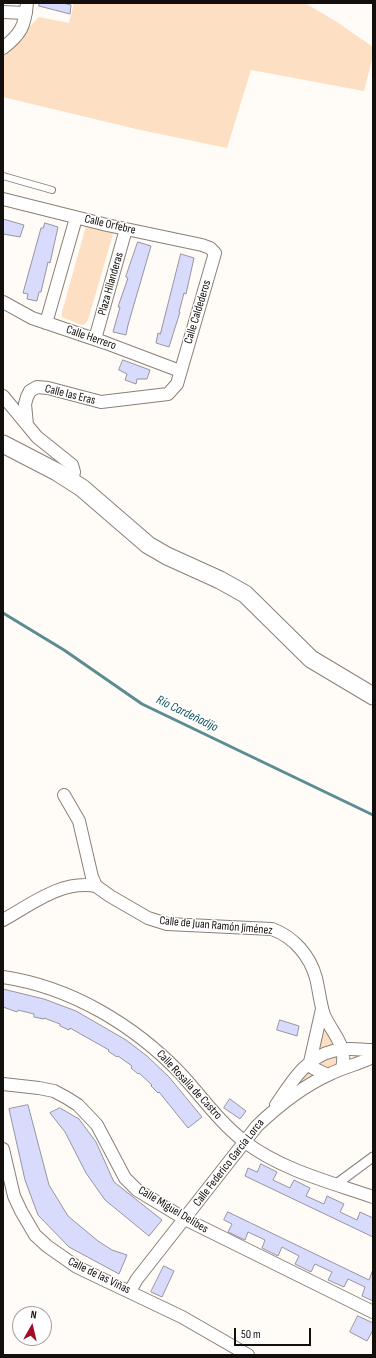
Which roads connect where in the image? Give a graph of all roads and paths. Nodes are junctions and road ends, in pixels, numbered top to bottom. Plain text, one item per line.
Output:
1 (27, 8) edge
2 (3, 12) edge
3 (3, 48) edge
4 (3, 176) edge
5 (52, 190) dead end
6 (3, 199) edge
7 (76, 218) junction
8 (126, 229) junction
9 (215, 253) joint
10 (3, 302) edge
11 (46, 323) junction
12 (95, 340) junction
13 (180, 371) junction
14 (3, 396) edge
15 (27, 425) junction
16 (3, 444) edge
17 (77, 484) junction
18 (373, 696) edge
19 (64, 796) dead end
20 (96, 886) junction
21 (3, 920) edge
22 (3, 977) edge
23 (322, 1009) junction
24 (343, 1049) junction
25 (373, 1050) edge
26 (373, 1057) edge
27 (310, 1062) junction
28 (342, 1068) junction
29 (328, 1075) junction
30 (3, 1084) edge
31 (271, 1112) junction
32 (244, 1141) junction
33 (3, 1149) edge
34 (373, 1157) edge
35 (335, 1185) junction
36 (373, 1197) edge
37 (185, 1219) junction
38 (130, 1291) junction
39 (373, 1312) edge
40 (248, 1355) edge

1 - 2 street
1 - 3 street
4 - 5 lane
6 - 7 street, Calle Orfebre
7 - 8 street, Calle Orfebre
7 - 11 street
8 - 9 street, Calle Orfebre
8 - 12 street, Plaza Hilanderas
9 - 13 street, Calle Caldederos
10 - 11 street, Calle Herrero
11 - 12 street, Calle Herrero
12 - 13 street, Calle Herrero
13 - 15 street, Calle las Eras
14 - 15 street
15 - 17 street
16 - 17 main road
17 - 18 main road
19 - 20 street
20 - 21 street
20 - 23 street, Calle de Juan Ramón Jiménez
22 - 32 street, Calle Rosalía de Castro
23 - 24 street, Calle de Juan Ramón Jiménez
23 - 27 street, Calle de Juan Ramón Jiménez
24 - 25 street
24 - 27 street
24 - 28 street
26 - 28 street, Calle Federico García Lorca
27 - 29 street
27 - 31 street, Calle Federico García Lorca
28 - 29 street, Calle Federico García Lorca
29 - 31 street, Calle Federico García Lorca
30 - 37 street, Calle Miguel Delibes
31 - 32 street, Calle Federico García Lorca
32 - 35 street, Calle Rosalía de Castro
32 - 37 street, Calle Federico García Lorca
33 - 38 street, Calle de las Viñas
34 - 35 street
35 - 36 street, Calle Rosalía de Castro
37 - 38 street, Calle Federico García Lorca
37 - 39 street, Calle Miguel Delibes
38 - 40 street, Calle de las Viñas

